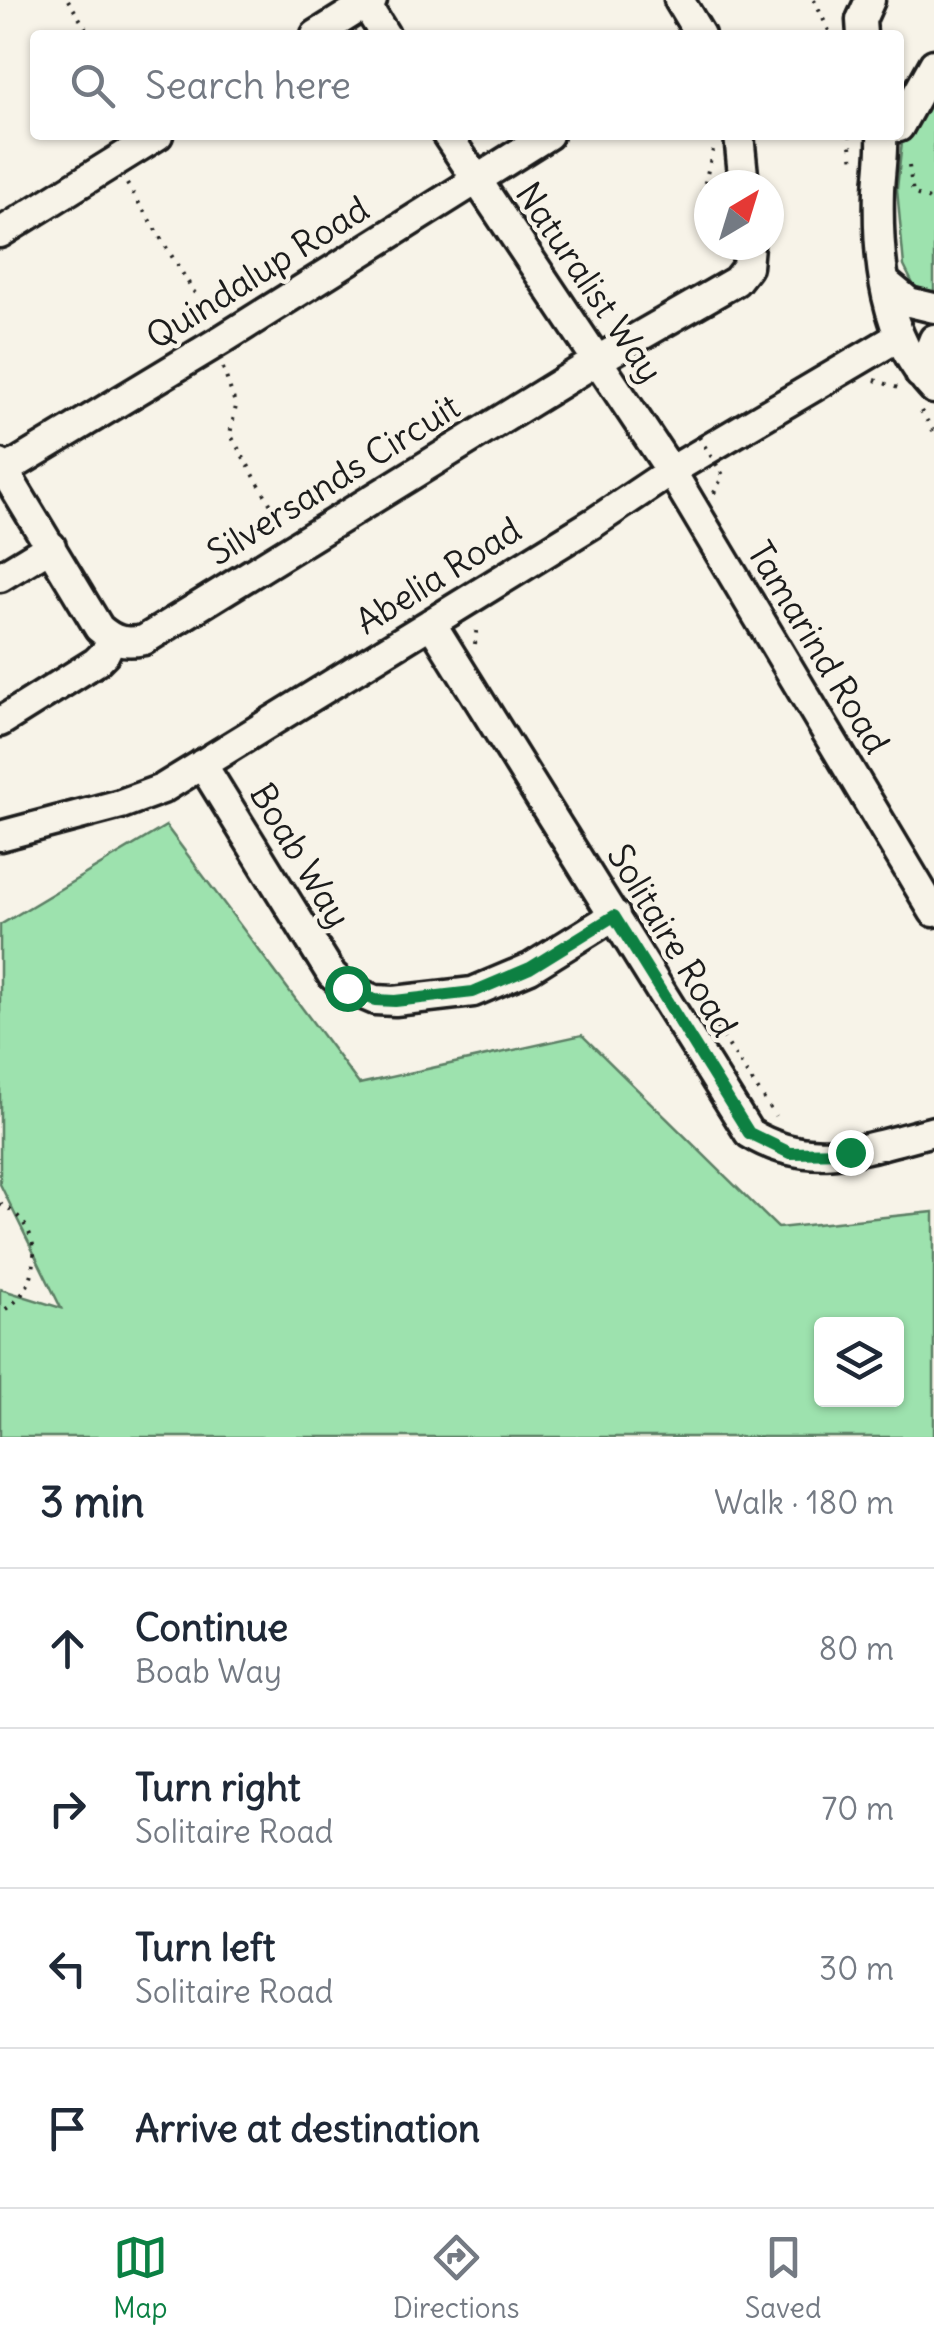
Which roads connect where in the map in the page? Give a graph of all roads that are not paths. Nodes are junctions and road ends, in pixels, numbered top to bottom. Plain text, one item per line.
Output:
1 (679, 0) edge
2 (366, 1) edge
3 (323, 30) edge
4 (382, 30) edge
5 (697, 30) edge
6 (934, 62) edge
7 (904, 70) edge
8 (904, 118) edge
9 (150, 140) edge
10 (450, 140) edge
11 (540, 140) edge
12 (740, 140) edge
13 (892, 144) edge
14 (742, 170) edge
15 (475, 180) junction
16 (0, 232) edge
17 (748, 260) edge
18 (886, 283) junction
19 (934, 308) edge
20 (898, 336) junction
21 (934, 339) edge
22 (598, 360) junction
23 (920, 389) edge
24 (2, 468) edge
25 (671, 471) junction
26 (51, 546) junction
27 (0, 577) edge
28 (431, 623) junction
29 (112, 639) junction
30 (0, 722) edge
31 (202, 764) junction
32 (0, 836) edge
33 (934, 912) edge
34 (614, 916) junction
35 (934, 1132) edge

1 - 5 street
2 - 3 street
2 - 4 street
6 - 7 street
6 - 8 street
9 - 16 street
10 - 15 street, Naturalist Way
11 - 15 street, Quindalup Road
12 - 14 street
13 - 18 street
15 - 22 street, Naturalist Way
15 - 24 street, Quindalup Road
17 - 22 street, Silversands Circuit
18 - 19 street
18 - 20 street
20 - 23 street
20 - 25 street, Abelia Road
21 - 23 street
22 - 25 street, Naturalist Way
22 - 29 street, Silversands Circuit
24 - 26 street
25 - 28 street, Abelia Road
25 - 33 street, Tamarind Road
26 - 27 street
26 - 29 street
28 - 31 street, Abelia Road
28 - 34 street, Solitaire Road
29 - 30 street
31 - 32 street, Abelia Road
31 - 34 street, Boab Way
34 - 35 street, Solitaire Road

